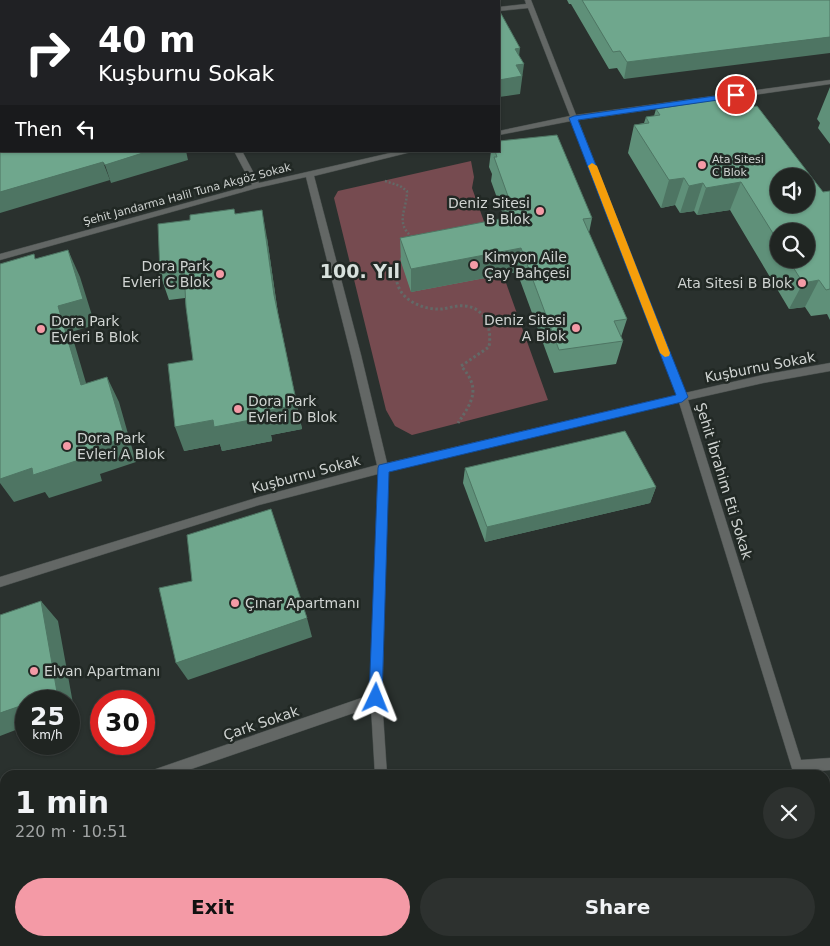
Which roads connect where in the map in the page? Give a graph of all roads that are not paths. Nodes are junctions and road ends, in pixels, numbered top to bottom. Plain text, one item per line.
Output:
1 (529, 3) edge
2 (500, 9) edge
3 (830, 82) edge
4 (574, 118) junction
5 (500, 133) edge
6 (239, 152) edge
7 (406, 152) edge
8 (309, 173) junction
9 (257, 186) junction
10 (0, 257) edge
11 (830, 367) edge
12 (682, 397) junction
13 (383, 468) junction
14 (0, 582) edge
15 (376, 698) junction
16 (830, 764) edge
17 (170, 770) edge
18 (381, 770) edge
19 (798, 770) edge
20 (803, 770) edge

1 - 2 street
1 - 4 street, Şehit İbrahim Eti Sokak
3 - 4 street
4 - 5 street
4 - 12 street, Şehit İbrahim Eti Sokak
6 - 9 street
7 - 8 street, Şehit Jandarma Halil Tuna Akgöz Sokak
8 - 9 street, Şehit Jandarma Halil Tuna Akgöz Sokak
8 - 13 street
9 - 10 street, Şehit Jandarma Halil Tuna Akgöz Sokak
11 - 12 street, Kuşburnu Sokak
12 - 13 street, Kuşburnu Sokak
12 - 19 street, Şehit İbrahim Eti Sokak
13 - 14 street, Kuşburnu Sokak
13 - 15 street
15 - 17 street, Çark Sokak
15 - 18 street
16 - 20 street

